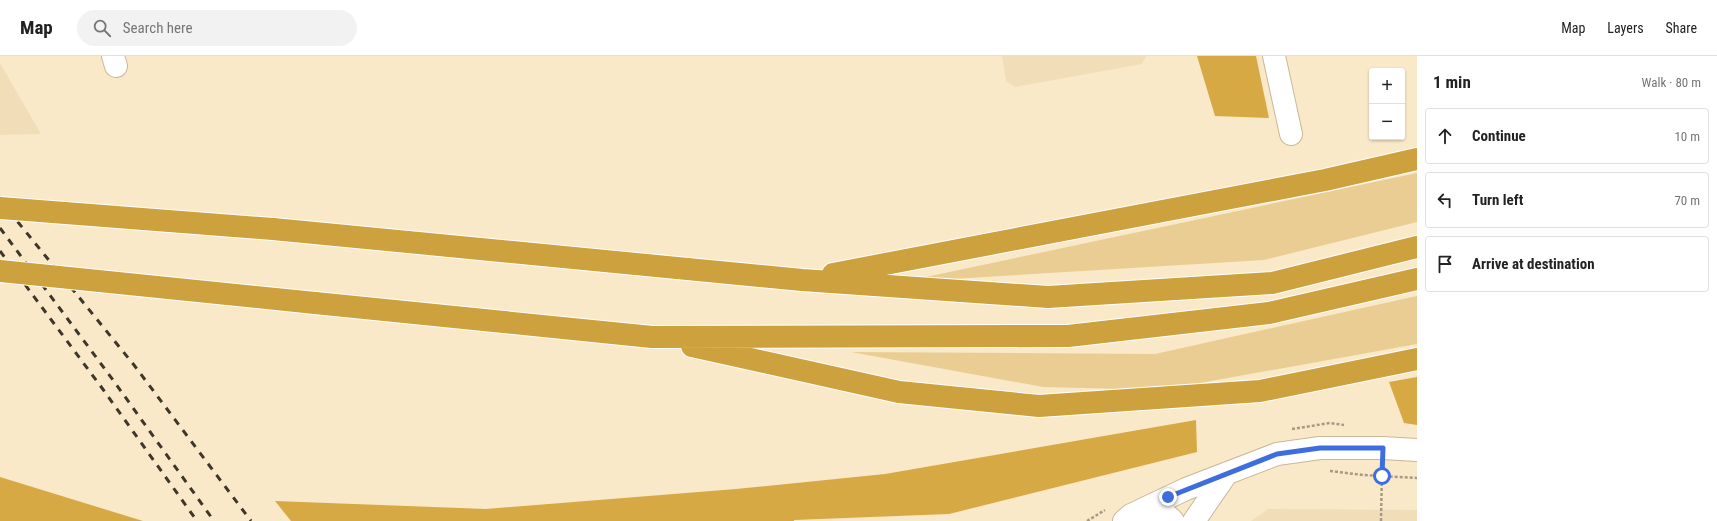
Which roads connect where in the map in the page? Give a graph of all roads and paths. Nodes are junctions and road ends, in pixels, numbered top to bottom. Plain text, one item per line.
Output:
1 (1274, 56) edge
2 (1291, 134) dead end
3 (1417, 159) edge
4 (0, 208) edge
5 (1417, 247) edge
6 (0, 270) edge
7 (1417, 279) edge
8 (802, 280) junction
9 (652, 337) junction
10 (1417, 359) edge
11 (1383, 448) junction
12 (1417, 450) edge
13 (1324, 470) dead end
14 (1226, 473) junction
15 (1382, 476) junction
16 (1417, 478) edge
17 (1133, 516) edge
18 (1173, 521) edge
19 (1194, 521) edge
20 (1381, 521) edge

1 - 2 street
3 - 8 highway
4 - 8 highway, bridge
5 - 8 highway
6 - 9 highway, bridge
7 - 9 highway
9 - 10 highway
11 - 12 street
11 - 14 street
11 - 15 path
13 - 15 path
14 - 17 street
14 - 19 street
15 - 16 path
15 - 20 path
17 - 18 street

